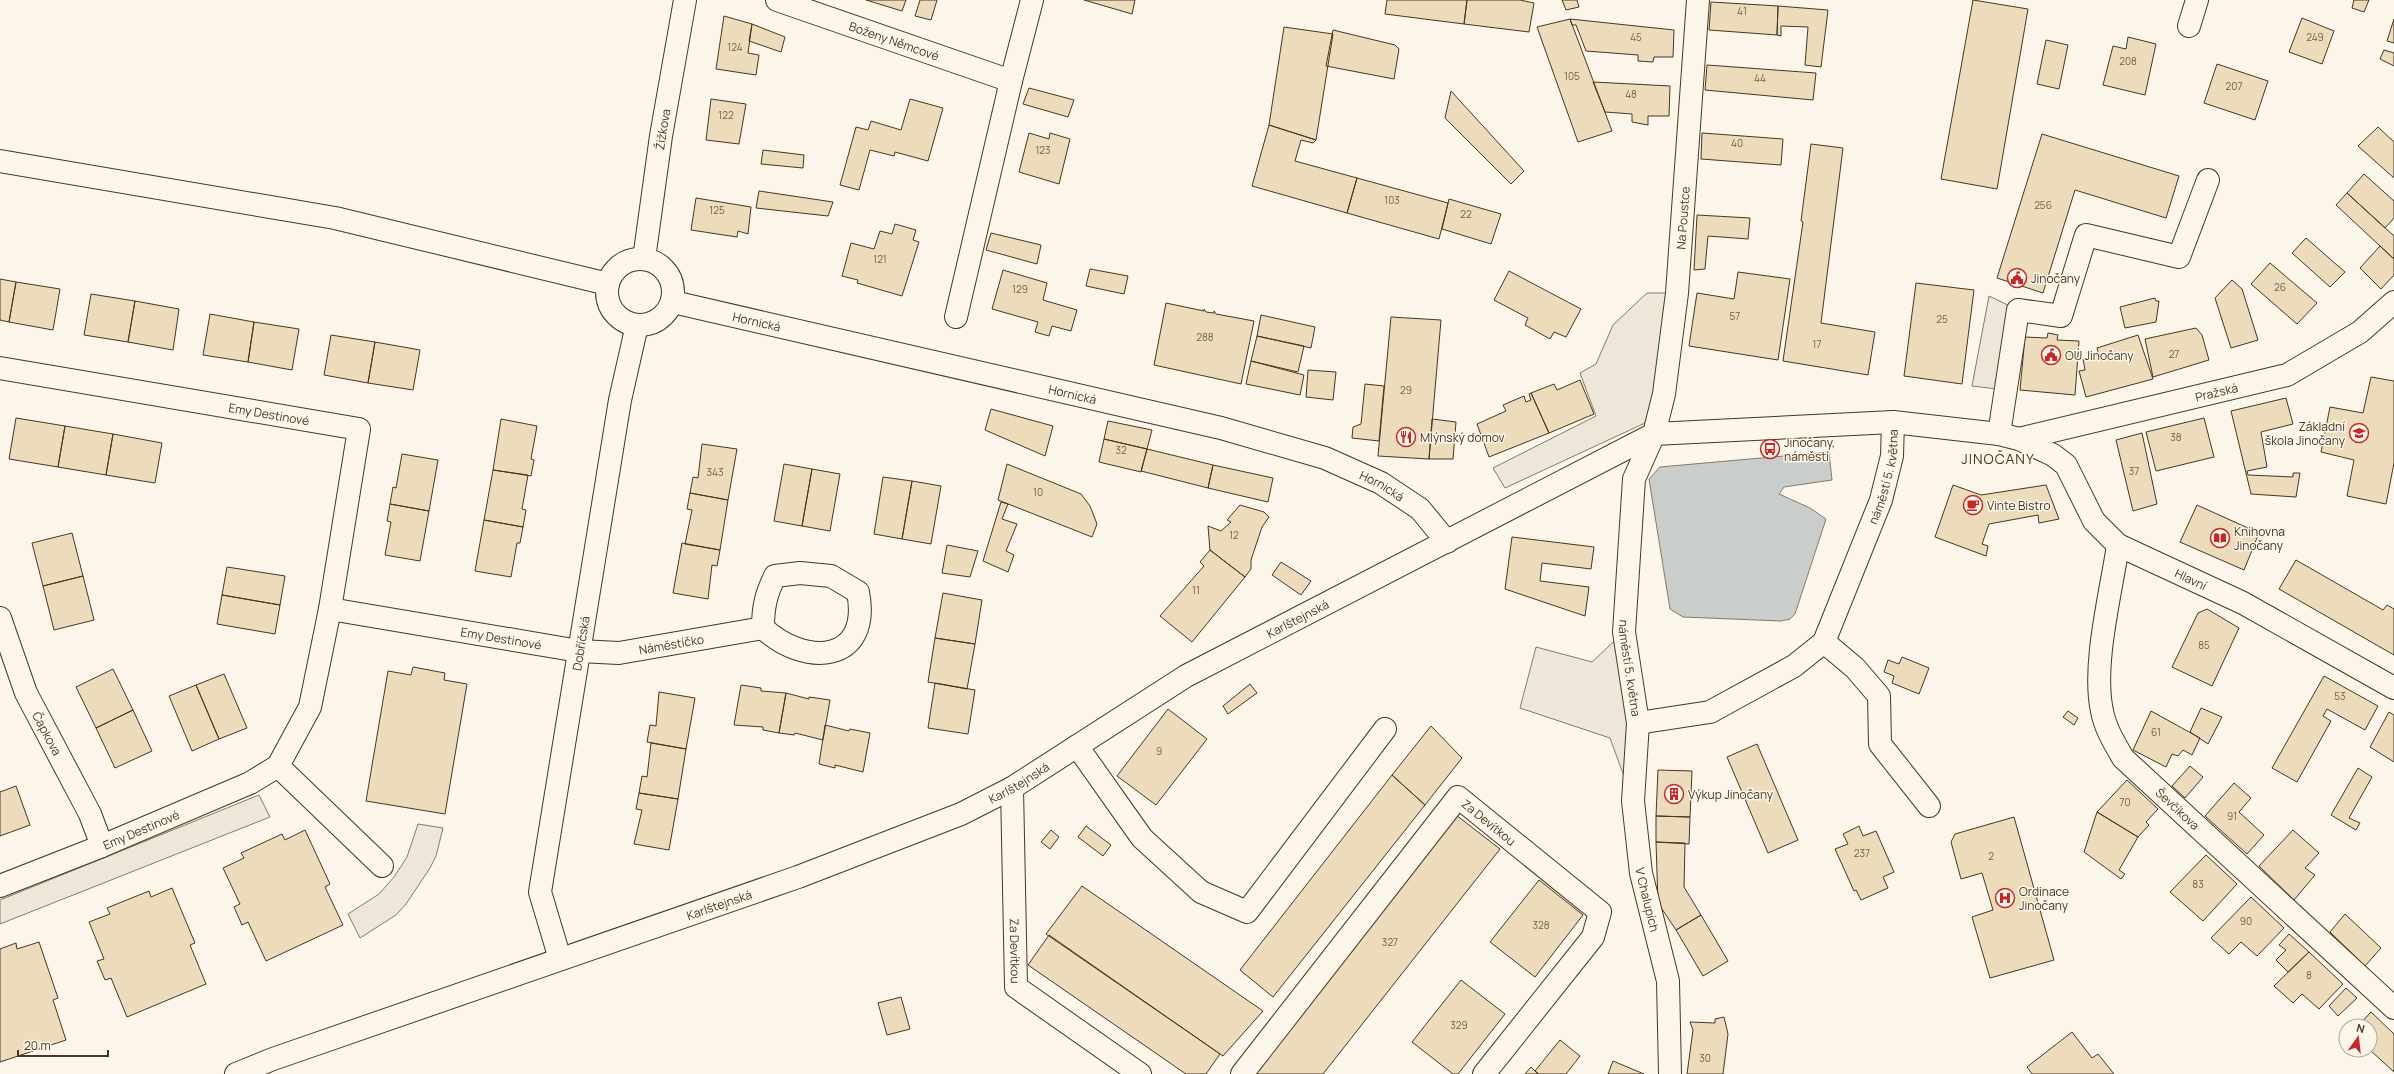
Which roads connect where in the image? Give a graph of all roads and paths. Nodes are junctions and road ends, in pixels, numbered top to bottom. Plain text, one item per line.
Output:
1 (685, 0) edge
2 (777, 0) edge
3 (1032, 0) edge
4 (1698, 0) edge
5 (2197, 0) edge
6 (2189, 26) dead end
7 (1011, 81) junction
8 (0, 161) edge
9 (2208, 180) dead end
10 (644, 259) junction
11 (608, 284) junction
12 (673, 302) junction
13 (2394, 302) edge
14 (956, 317) dead end
15 (637, 325) junction
16 (0, 368) edge
17 (1893, 422) junction
18 (1654, 434) junction
19 (2009, 436) junction
20 (1447, 542) junction
21 (2118, 545) junction
22 (330, 609) junction
23 (0, 618) edge
24 (763, 628) junction
25 (1824, 642) junction
26 (579, 651) junction
27 (2394, 688) edge
28 (1638, 723) junction
29 (1384, 729) dead end
30 (1078, 746) junction
31 (278, 766) junction
32 (1012, 788) junction
33 (1928, 806) dead end
34 (102, 846) junction
35 (382, 866) dead end
36 (0, 886) edge
37 (560, 960) junction
38 (2394, 1008) edge
39 (236, 1074) edge
40 (1140, 1074) edge
41 (1242, 1074) edge
42 (1484, 1074) edge
43 (1670, 1074) edge

1 - 10 street, Žižkova
2 - 7 street, Boženy Němcové
3 - 7 street
4 - 18 street, Na Poustce
5 - 6 street
7 - 14 street
8 - 11 street
9 - 19 street
10 - 11 street
10 - 12 street
11 - 15 street
12 - 15 street
12 - 20 street, Hornická
13 - 19 street, Pražská
15 - 26 street, Dobříčská
16 - 22 street, Emy Destinové
17 - 18 street, náměstí 5. května
17 - 19 street, náměstí 5. května
17 - 25 street, náměstí 5. května
18 - 20 street, náměstí 5. května
18 - 28 street, náměstí 5. května
19 - 21 street, Hlavní
20 - 30 street, Karlštejnská
21 - 27 street, Hlavní
21 - 38 street, Ševčíkova
22 - 26 street, Emy Destinové
22 - 31 street, Emy Destinové
23 - 34 street, Čapkova
24 - 24 street
24 - 26 street, Náměstíčko
25 - 28 street, náměstí 5. května
25 - 33 street
26 - 37 street, Dobříčská
28 - 43 street, V Chalupích
29 - 30 street
30 - 32 street, Karlštejnská
31 - 34 street, Emy Destinové
31 - 35 street
32 - 37 street, Karlštejnská
32 - 40 street, Za Devítkou
34 - 36 street, Emy Destinové
37 - 39 street, Karlštejnská
41 - 42 street, Za Devítkou

